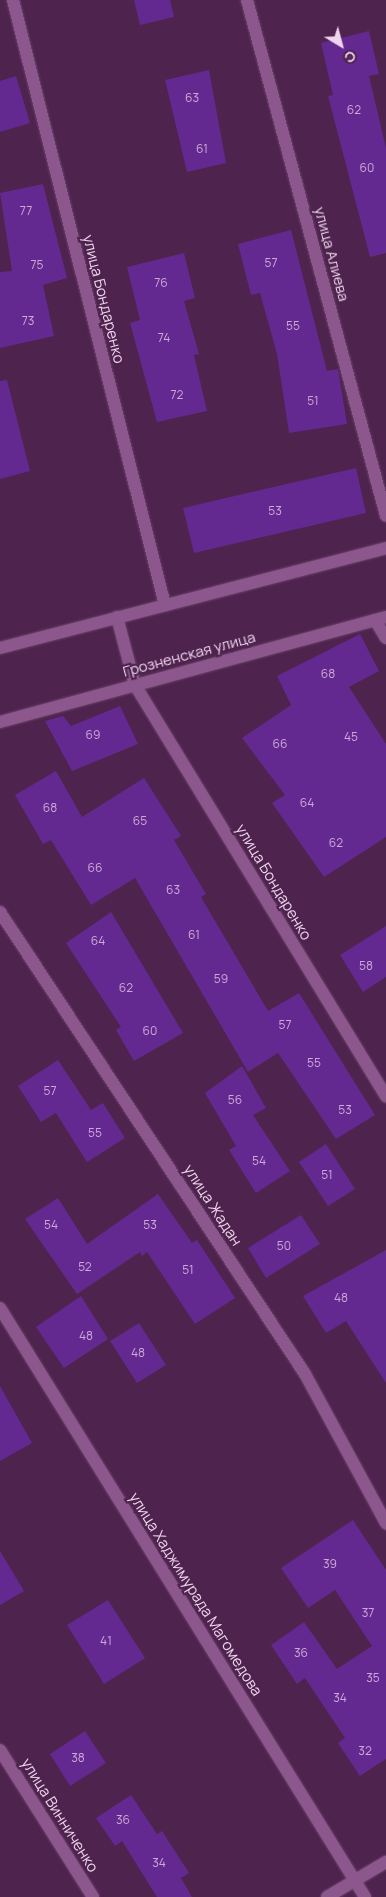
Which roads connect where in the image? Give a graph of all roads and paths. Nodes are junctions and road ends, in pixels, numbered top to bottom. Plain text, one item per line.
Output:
1 (13, 0) edge
2 (247, 0) edge
3 (386, 516) edge
4 (386, 548) edge
5 (164, 605) junction
6 (117, 618) junction
7 (380, 619) edge
8 (386, 638) edge
9 (0, 648) edge
10 (135, 685) junction
11 (0, 722) edge
12 (0, 912) edge
13 (386, 1096) edge
14 (0, 1308) edge
15 (386, 1523) edge
16 (0, 1750) edge
17 (386, 1862) edge
18 (354, 1882) junction
19 (93, 1897) edge
20 (327, 1897) edge
21 (364, 1897) edge

1 - 5 street, улица Бондаренко
2 - 3 street, улица Алиева
4 - 5 street
5 - 6 street
6 - 9 street
6 - 10 street, улица Бондаренко
7 - 8 street
7 - 10 street, Грозненская улица
10 - 11 street, Грозненская улица
10 - 13 street, улица Бондаренко
12 - 15 street, улица Жадан
14 - 18 street, улица Хаджимурада Магомедова
16 - 19 street, улица Винниченко
17 - 18 street
18 - 20 street
18 - 21 street, улица Хаджимурада Магомедова

